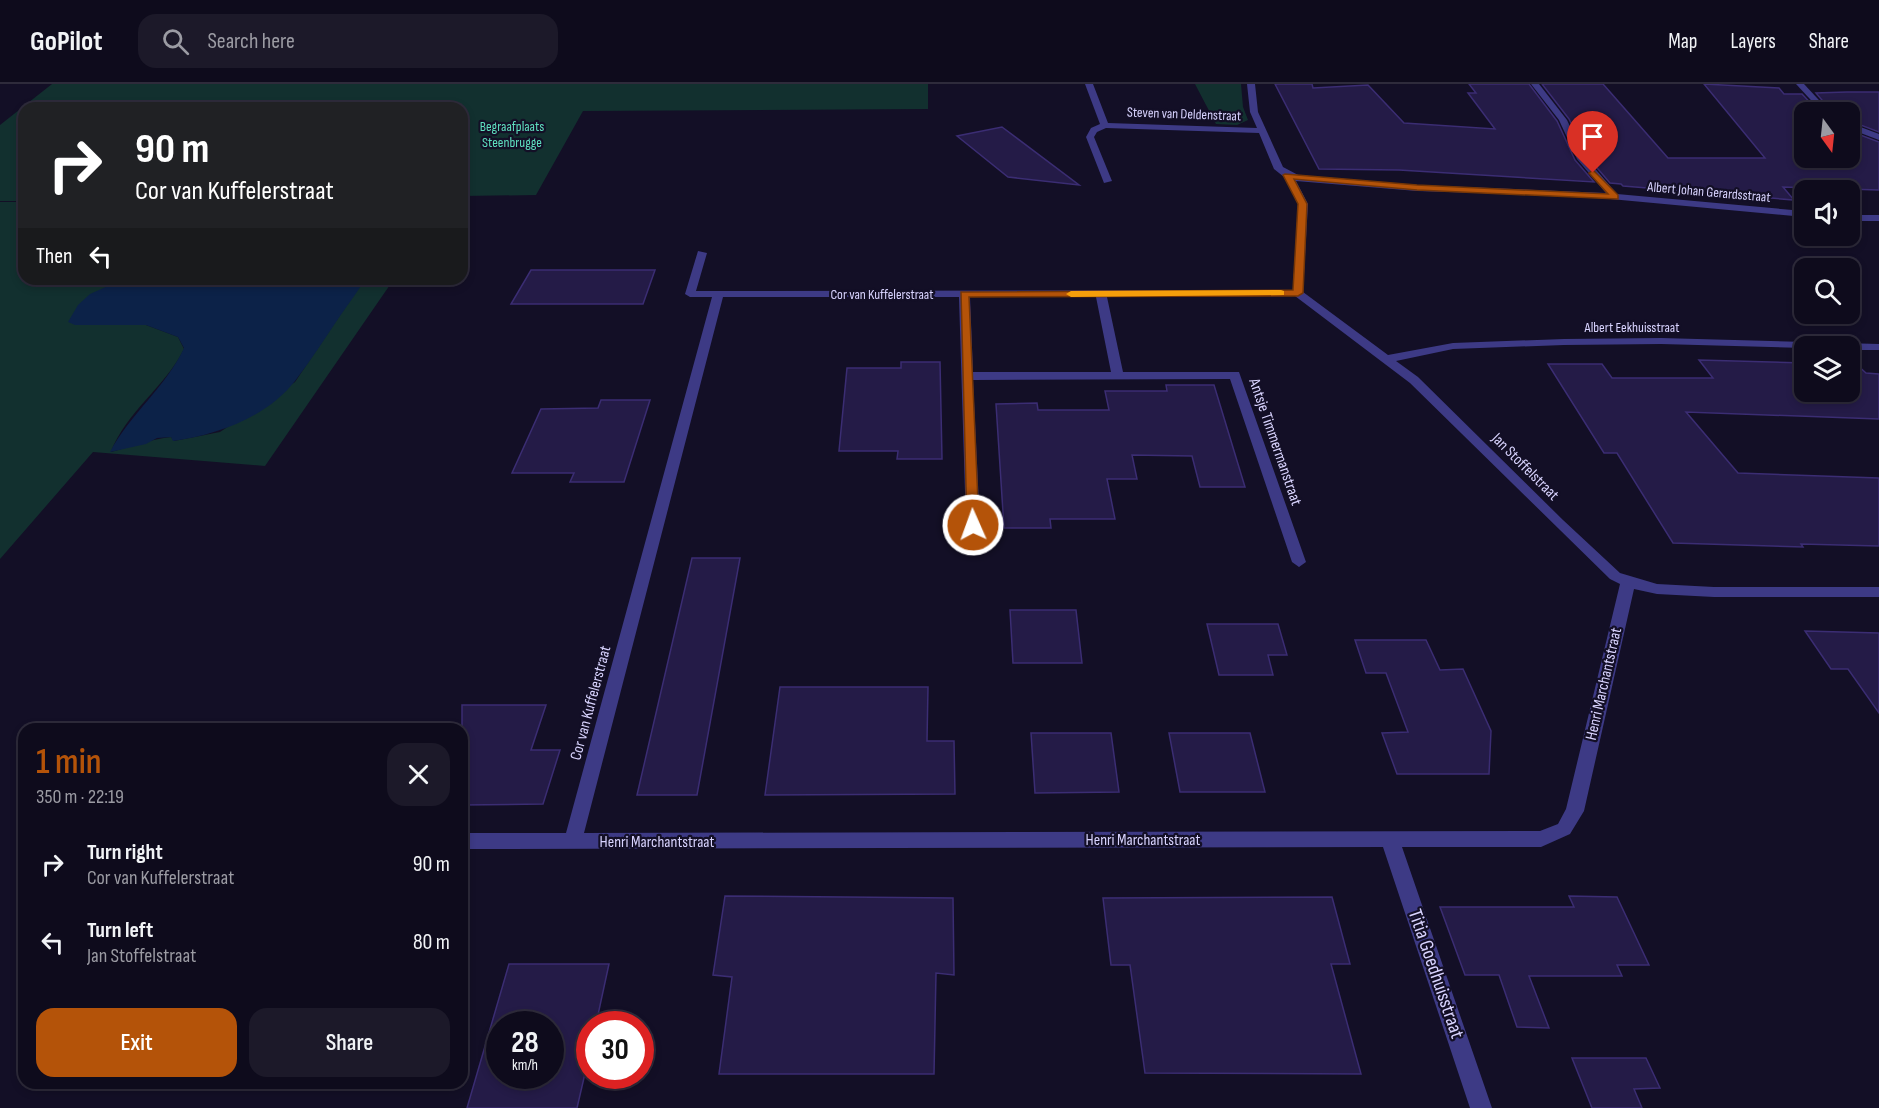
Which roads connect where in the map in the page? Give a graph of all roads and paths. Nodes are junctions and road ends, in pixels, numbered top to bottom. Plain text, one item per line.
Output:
1 (1089, 84) edge
2 (1251, 84) edge
3 (1535, 84) edge
4 (1800, 84) edge
5 (1817, 102) edge
6 (1105, 125) junction
7 (1860, 130) edge
8 (1262, 131) junction
9 (1879, 137) edge
10 (1288, 175) junction
11 (1107, 181) dead end
12 (1615, 197) junction
13 (1794, 213) edge
14 (1860, 218) edge
15 (1879, 218) edge
16 (702, 253) dead end
17 (1298, 293) junction
18 (718, 294) junction
19 (964, 294) junction
20 (1101, 294) junction
21 (1879, 347) edge
22 (1387, 359) junction
23 (967, 376) junction
24 (1118, 376) junction
25 (973, 525) dead end
26 (1299, 562) dead end
27 (1628, 582) junction
28 (1879, 592) edge
29 (1390, 839) junction
30 (468, 841) edge
31 (573, 842) junction
32 (1481, 1108) edge

1 - 6 street, Steven van Deldenstraat
2 - 8 street
3 - 12 street
4 - 5 street
6 - 8 street, Steven van Deldenstraat
6 - 11 street, Steven van Deldenstraat
7 - 9 street
8 - 10 street
10 - 12 street, Albert Johan Gerardsstraat
10 - 17 street
12 - 13 street, Albert Johan Gerardsstraat
14 - 15 street
16 - 18 street, Cor van Kuffelerstraat
17 - 20 street, Cor van Kuffelerstraat
17 - 22 street, Jan Stoffelstraat
18 - 19 street, Cor van Kuffelerstraat
18 - 31 street, Cor van Kuffelerstraat
19 - 20 street, Cor van Kuffelerstraat
19 - 23 street
20 - 24 street
21 - 22 street, Albert Eekhuisstraat
22 - 27 street, Jan Stoffelstraat
23 - 24 street, Antsje Timmermanstraat
23 - 25 street
24 - 26 street, Antsje Timmermanstraat
27 - 28 street, Jan Stoffelstraat
27 - 29 street, Henri Marchantstraat
29 - 31 street, Henri Marchantstraat
29 - 32 street, Titia Goedhuisstraat
30 - 31 street, Henri Marchantstraat

